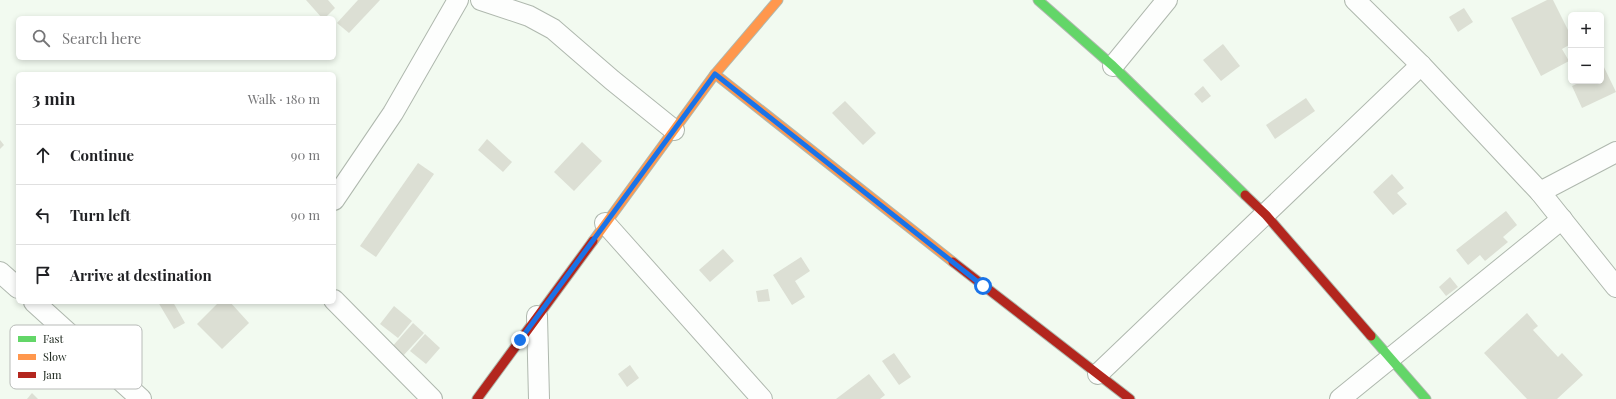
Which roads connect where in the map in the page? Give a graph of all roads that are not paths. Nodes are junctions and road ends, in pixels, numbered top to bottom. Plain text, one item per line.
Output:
1 (458, 0) edge
2 (481, 0) edge
3 (778, 0) edge
4 (1038, 0) edge
5 (1167, 0) edge
6 (1355, 0) edge
7 (1421, 65) junction
8 (1113, 66) junction
9 (715, 74) junction
10 (674, 130) junction
11 (1616, 152) edge
12 (1540, 192) junction
13 (336, 197) edge
14 (1266, 215) junction
15 (1562, 220) junction
16 (605, 223) junction
17 (0, 272) edge
18 (16, 286) edge
19 (1616, 287) edge
20 (336, 302) edge
21 (36, 304) edge
22 (537, 316) junction
23 (59, 325) edge
24 (1390, 357) junction
25 (1098, 374) junction
26 (130, 389) edge
27 (141, 399) edge
28 (432, 399) edge
29 (478, 399) edge
30 (539, 399) edge
31 (762, 399) edge
32 (1130, 399) edge
33 (1340, 399) edge
34 (1426, 399) edge

1 - 13 street
2 - 10 street
3 - 9 street
4 - 8 street
5 - 8 street
6 - 7 street
7 - 12 street
7 - 14 street
8 - 14 street
9 - 10 street
9 - 25 street
10 - 16 street
11 - 12 street
12 - 15 street
14 - 24 street
14 - 25 street
15 - 19 street
15 - 24 street
16 - 22 street
16 - 31 street
17 - 18 street
20 - 28 street
21 - 23 street
22 - 29 street
22 - 30 street
24 - 33 street
24 - 34 street
25 - 32 street
26 - 27 street

